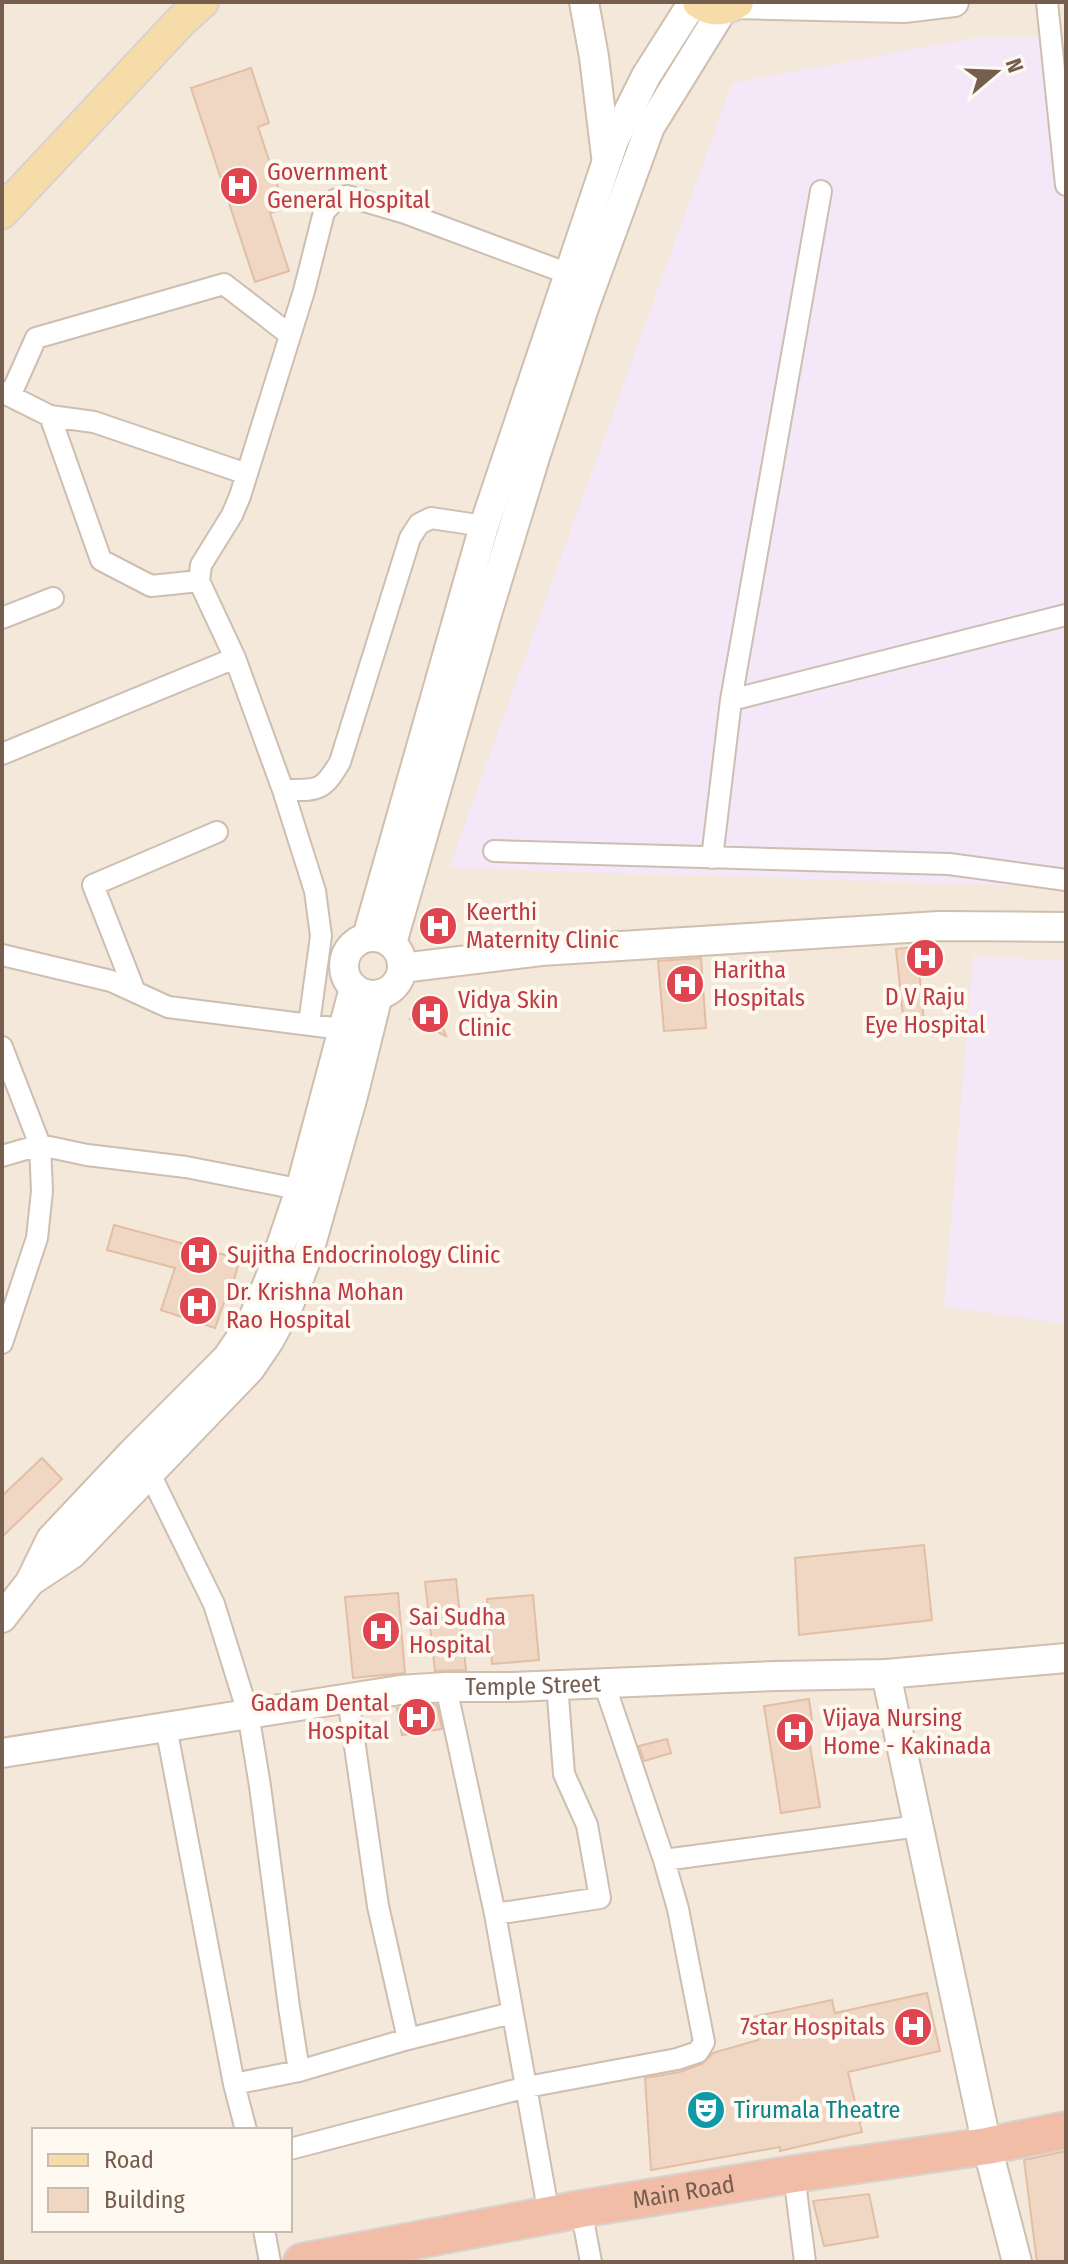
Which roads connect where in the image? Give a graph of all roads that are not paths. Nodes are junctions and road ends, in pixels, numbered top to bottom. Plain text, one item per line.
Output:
1 (584, 2) edge
2 (954, 2) edge
3 (1047, 2) edge
4 (718, 4) edge
5 (188, 9) edge
6 (607, 161) junction
7 (1066, 185) edge
8 (821, 191) dead end
9 (6, 199) edge
10 (571, 292) junction
11 (290, 335) junction
12 (6, 394) edge
13 (50, 416) junction
14 (247, 474) junction
15 (484, 526) junction
16 (199, 581) junction
17 (53, 598) dead end
18 (1066, 615) edge
19 (2, 618) edge
20 (235, 658) junction
21 (731, 700) junction
22 (2, 754) edge
23 (283, 790) junction
24 (217, 832) dead end
25 (494, 851) dead end
26 (712, 858) junction
27 (1066, 880) edge
28 (1066, 927) edge
29 (387, 950) junction
30 (2, 955) edge
31 (135, 992) junction
32 (366, 992) junction
33 (309, 1024) junction
34 (342, 1029) junction
35 (2, 1047) edge
36 (40, 1145) junction
37 (2, 1156) edge
38 (313, 1192) junction
39 (2, 1343) edge
40 (141, 1464) junction
41 (4, 1610) edge
42 (1066, 1658) edge
43 (886, 1674) junction
44 (604, 1683) junction
45 (557, 1684) junction
46 (446, 1687) junction
47 (348, 1698) junction
48 (248, 1713) junction
49 (166, 1727) junction
50 (2, 1753) edge
51 (919, 1826) junction
52 (664, 1860) junction
53 (495, 1914) junction
54 (512, 2013) junction
55 (408, 2039) junction
56 (299, 2071) junction
57 (234, 2084) junction
58 (527, 2087) junction
59 (245, 2128) edge
60 (1066, 2130) edge
61 (987, 2146) junction
62 (292, 2148) edge
63 (794, 2174) junction
64 (565, 2212) junction
65 (264, 2232) edge
66 (363, 2256) edge
67 (270, 2262) edge
68 (302, 2262) edge
69 (591, 2262) edge
70 (805, 2262) edge
71 (1017, 2262) edge

1 - 6 street
2 - 4 street
3 - 7 street
4 - 6 street
4 - 10 street
5 - 9 main road
6 - 10 street
8 - 21 street
10 - 11 street
10 - 15 street
10 - 29 street
11 - 12 street
11 - 14 street
12 - 13 street
13 - 14 street
13 - 16 street
14 - 16 street
15 - 23 street
15 - 29 street
16 - 20 street
17 - 19 street
18 - 21 street
20 - 22 street
20 - 23 street
21 - 26 street
23 - 33 street
24 - 31 street
25 - 26 street
26 - 27 street
28 - 29 street
29 - 32 street
29 - 32 street
30 - 31 street
31 - 33 street
32 - 34 street
32 - 38 street
33 - 34 street
34 - 38 street
35 - 36 street
36 - 37 street
36 - 38 street
36 - 39 street
38 - 40 street
40 - 41 street
40 - 48 street
42 - 43 street, Temple Street
43 - 44 street, Temple Street
43 - 51 street
44 - 45 street, Temple Street
44 - 52 street
45 - 46 street, Temple Street
45 - 53 street
46 - 47 street, Temple Street
46 - 53 street
47 - 48 street, Temple Street
47 - 55 street
48 - 49 street, Temple Street
48 - 56 street
49 - 50 street, Temple Street
49 - 57 street
51 - 52 street
51 - 61 street
52 - 58 street
53 - 54 street
54 - 55 street
54 - 58 street
55 - 56 street
56 - 57 street
57 - 59 street
58 - 62 street
58 - 64 street
60 - 61 highway, Main Road
61 - 63 highway, Main Road
61 - 71 street
63 - 64 highway, Main Road
63 - 70 street
64 - 66 highway, Main Road
64 - 69 street
65 - 67 street
66 - 68 highway, Main Road

